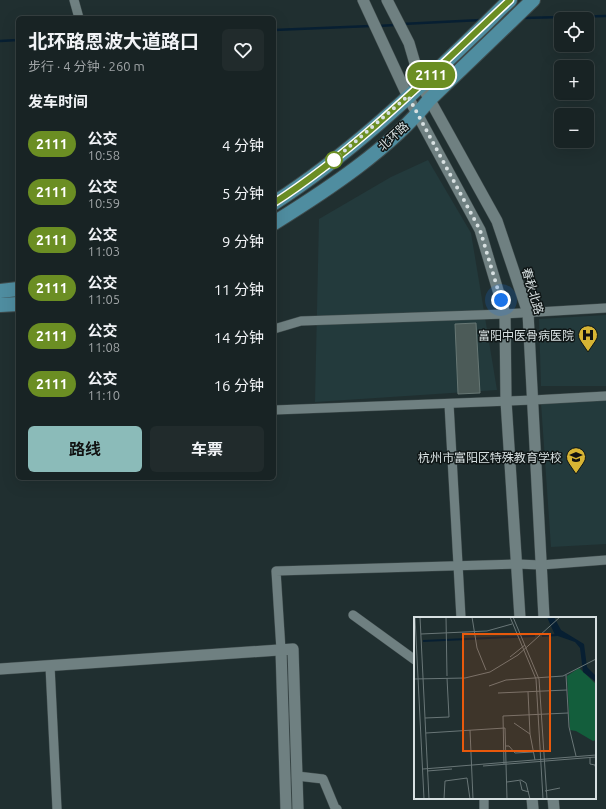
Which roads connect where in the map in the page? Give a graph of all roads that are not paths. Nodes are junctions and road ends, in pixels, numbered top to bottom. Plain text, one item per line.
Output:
1 (74, 0) edge
2 (364, 3) edge
3 (388, 3) edge
4 (506, 3) edge
5 (529, 4) edge
6 (78, 16) edge
7 (421, 84) junction
8 (408, 96) junction
9 (430, 100) junction
10 (418, 114) junction
11 (276, 202) edge
12 (276, 222) edge
13 (16, 289) edge
14 (0, 291) edge
15 (16, 304) edge
16 (0, 306) edge
17 (606, 308) edge
18 (528, 313) junction
19 (505, 314) junction
20 (276, 328) edge
21 (606, 396) edge
22 (533, 400) junction
23 (506, 401) junction
24 (449, 404) junction
25 (276, 410) edge
26 (606, 560) edge
27 (517, 564) junction
28 (541, 565) junction
29 (458, 566) junction
30 (353, 615) dead end
31 (461, 617) edge
32 (520, 617) edge
33 (544, 617) edge
34 (281, 650) junction
35 (414, 659) edge
36 (50, 666) junction
37 (0, 670) edge
38 (297, 776) junction
39 (532, 799) edge
40 (553, 799) edge
41 (57, 809) edge
42 (286, 809) edge
43 (298, 809) edge
44 (337, 809) edge
45 (533, 809) edge
46 (554, 809) edge

1 - 6 street
2 - 8 street
3 - 7 street, 春秋北路
4 - 7 main road, 北环路
5 - 9 main road, 北环路
7 - 8 main road, 北环路
7 - 9 street, 春秋北路
8 - 10 street
8 - 11 main road, 北环路
9 - 10 main road, 北环路
9 - 18 street, 春秋北路
10 - 12 main road, 北环路
10 - 19 street
13 - 14 main road
15 - 16 main road
17 - 18 street
18 - 19 street
18 - 22 street, 春秋北路
19 - 20 street
19 - 23 street
21 - 22 street
22 - 23 street
22 - 28 street, 春秋北路
23 - 24 street
23 - 27 street
24 - 25 street
24 - 29 street
26 - 28 street
27 - 28 street
27 - 29 street
27 - 32 street
28 - 33 street, 春秋北路
29 - 31 street
29 - 34 street
30 - 35 street
34 - 36 street
34 - 38 street
34 - 42 street
36 - 37 street
36 - 41 street
38 - 43 street
38 - 44 street
39 - 45 street
40 - 46 street

